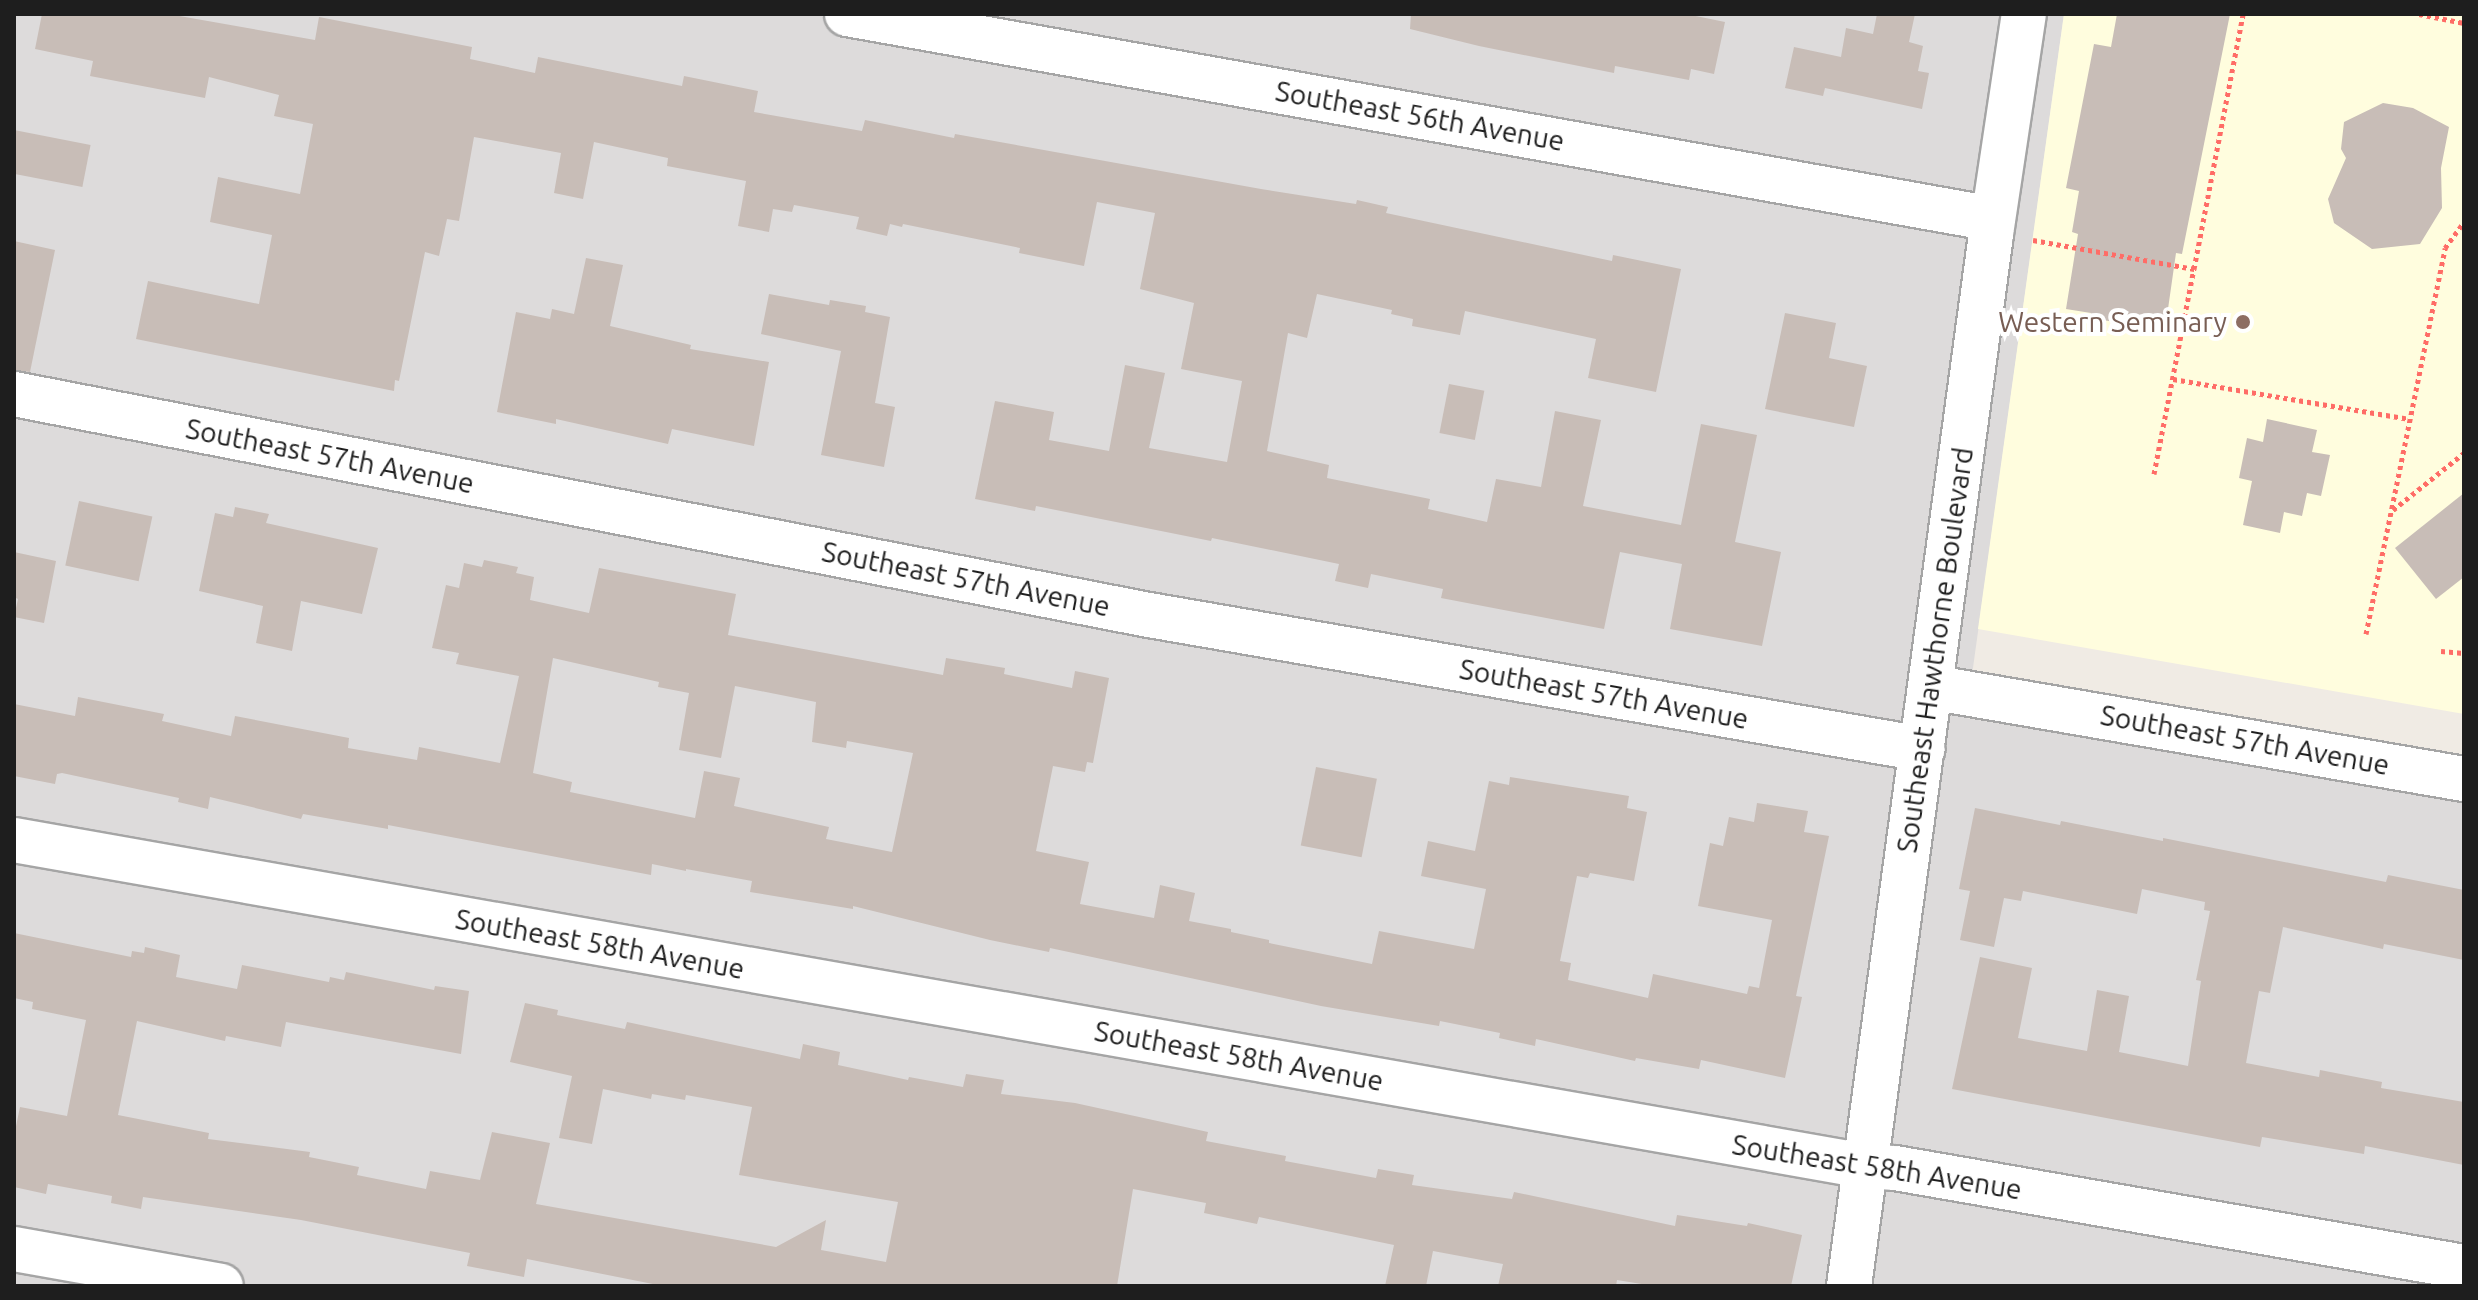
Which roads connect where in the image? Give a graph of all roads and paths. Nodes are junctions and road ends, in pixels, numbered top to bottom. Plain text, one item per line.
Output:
1 (847, 14) edge
2 (2024, 14) edge
3 (2243, 14) edge
4 (2419, 14) edge
5 (2464, 23) edge
6 (1993, 219) junction
7 (2464, 222) edge
8 (2052, 243) dead end
9 (2194, 269) junction
10 (2173, 379) junction
11 (14, 394) edge
12 (2410, 419) junction
13 (2464, 453) edge
14 (2154, 474) dead end
15 (2392, 511) junction
16 (2366, 634) dead end
17 (2441, 651) dead end
18 (2464, 653) edge
19 (1930, 687) junction
20 (1922, 749) junction
21 (2464, 779) edge
22 (14, 840) edge
23 (1865, 1166) junction
24 (14, 1249) edge
25 (2464, 1267) edge
26 (221, 1286) edge
27 (1849, 1286) edge

1 - 6 street, Southeast 56th Avenue
2 - 6 street, Southeast Hawthorne Boulevard
3 - 9 path
4 - 5 path
6 - 19 street, Southeast Hawthorne Boulevard
7 - 12 path
8 - 9 path
9 - 10 path
10 - 12 path
10 - 14 path
11 - 20 street, Southeast 57th Avenue
12 - 15 path
13 - 15 path
15 - 16 path
17 - 18 path
19 - 20 street, Southeast Hawthorne Boulevard
19 - 21 street, Southeast 57th Avenue
20 - 23 street, Southeast Hawthorne Boulevard
22 - 23 street, Southeast 58th Avenue
23 - 25 street, Southeast 58th Avenue
23 - 27 street, Southeast Hawthorne Boulevard
24 - 26 street

